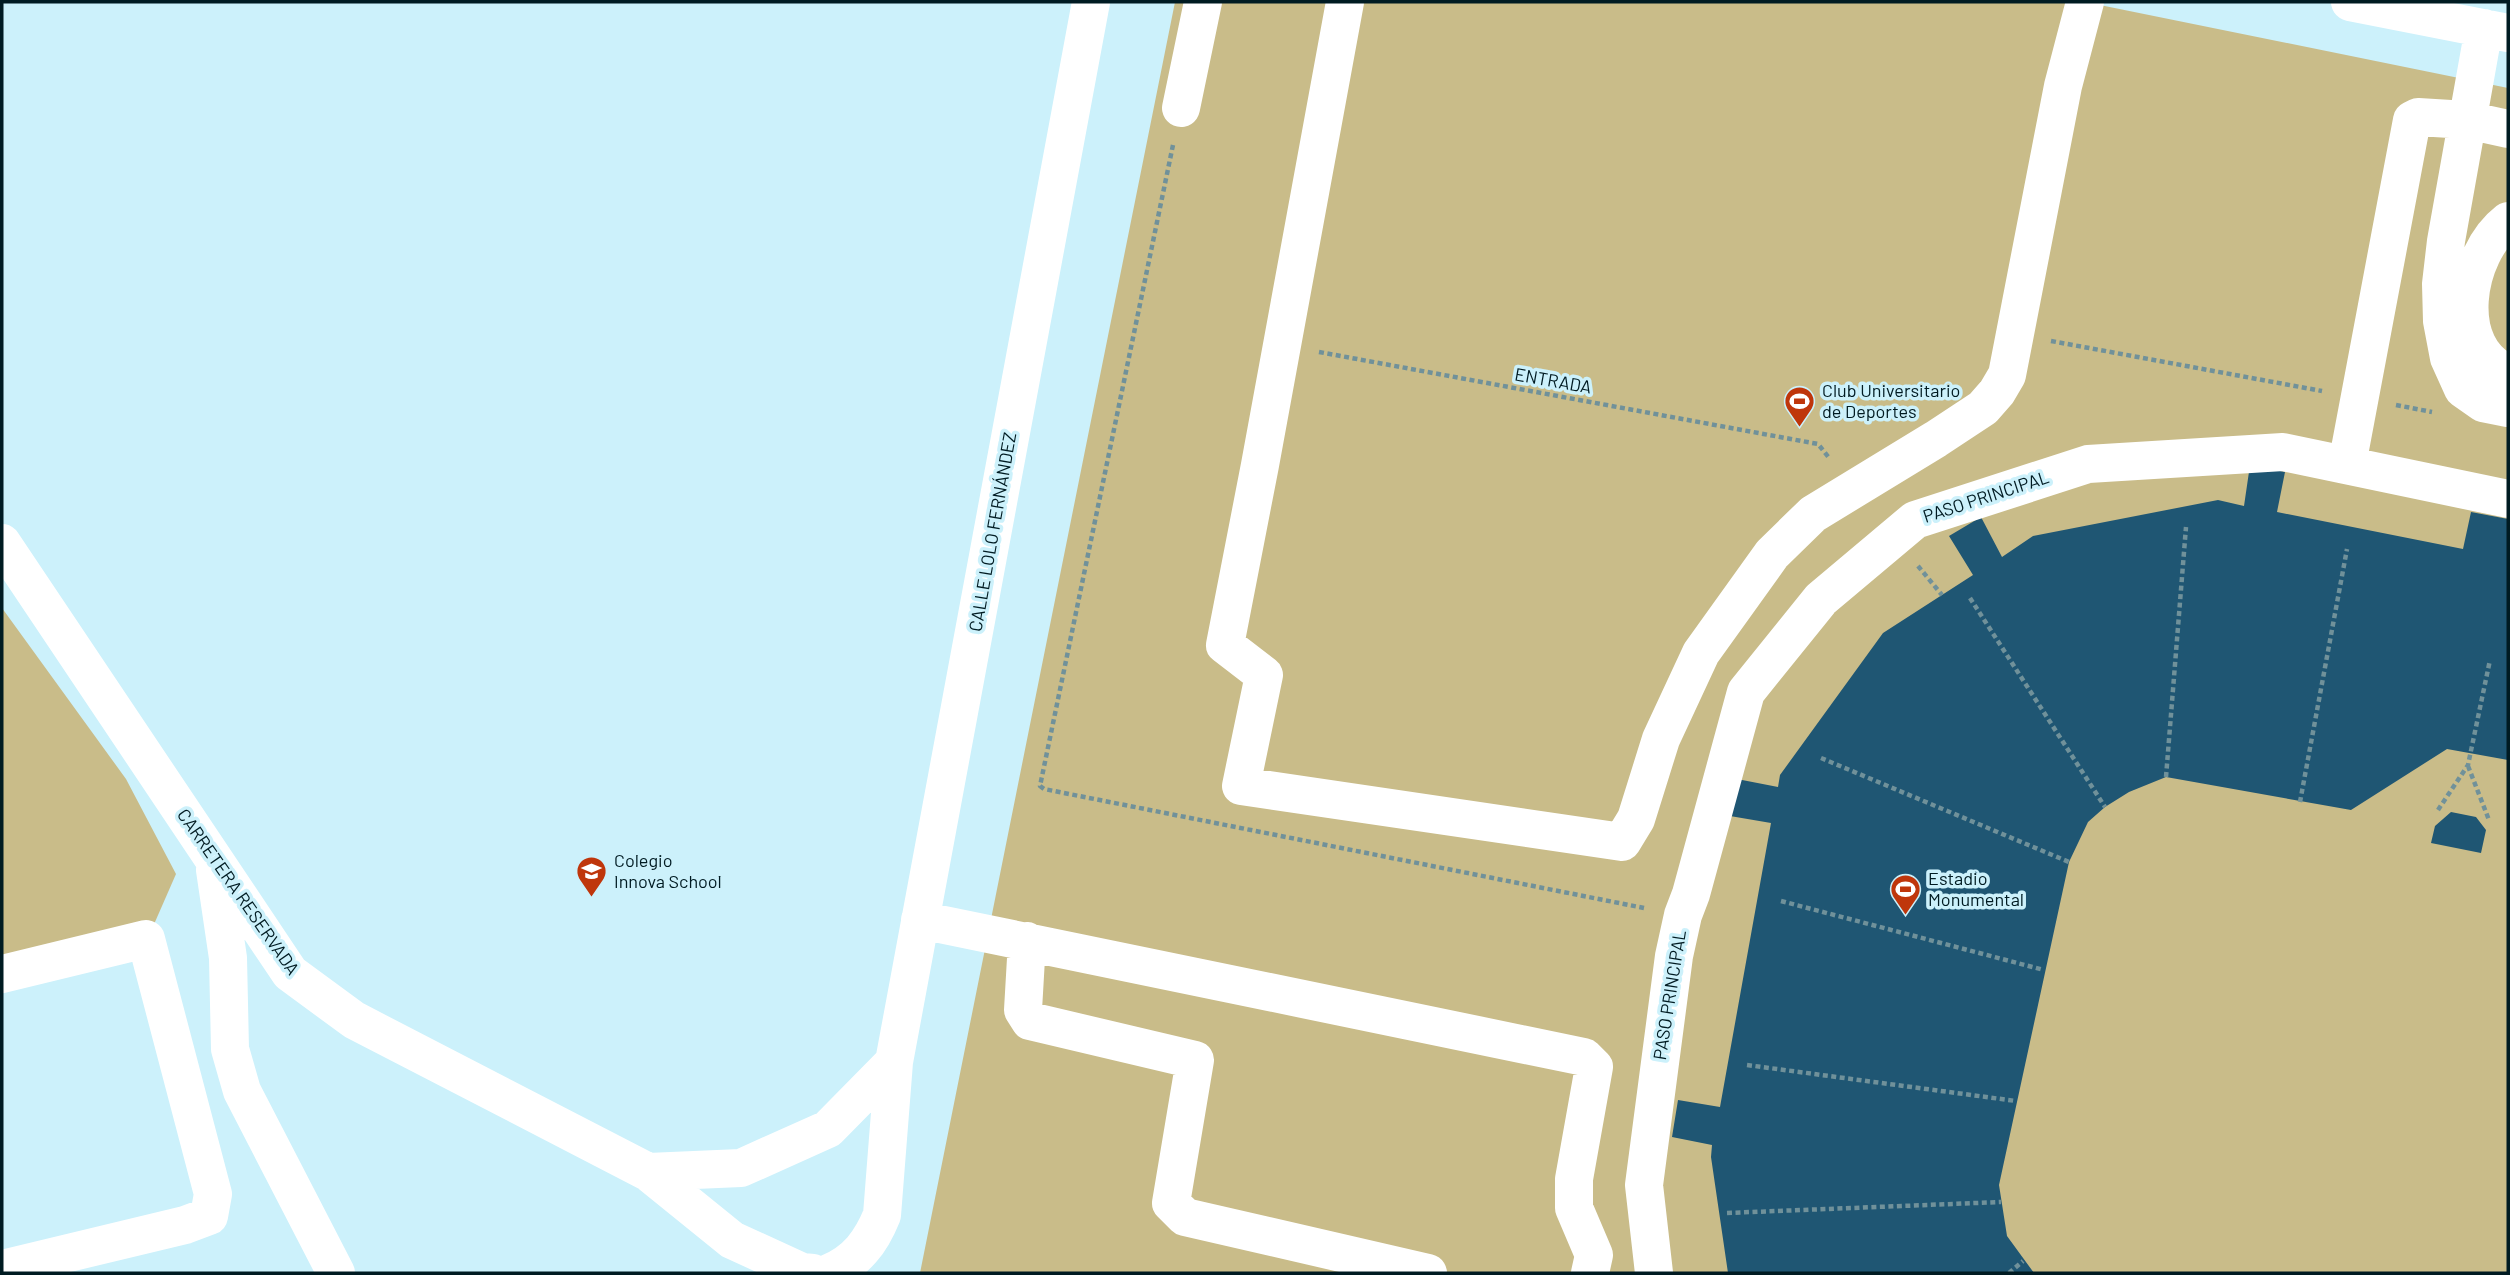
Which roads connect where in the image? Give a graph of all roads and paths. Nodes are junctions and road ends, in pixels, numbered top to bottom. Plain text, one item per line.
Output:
1 (1091, 2) edge
2 (1203, 2) edge
3 (1345, 2) edge
4 (2085, 2) edge
5 (2350, 2) edge
6 (2496, 30) edge
7 (1181, 108) dead end
8 (2467, 120) junction
9 (2508, 129) edge
10 (2508, 221) edge
11 (2047, 340) dead end
12 (1282, 345) junction
13 (2508, 373) edge
14 (2332, 393) dead end
15 (2386, 403) dead end
16 (2508, 408) edge
17 (2440, 413) dead end
18 (1818, 444) dead end
19 (2347, 465) junction
20 (2508, 499) edge
21 (2186, 527) dead end
22 (2, 543) edge
23 (2347, 549) dead end
24 (1970, 598) dead end
25 (2490, 660) dead end
26 (1821, 758) dead end
27 (2468, 765) junction
28 (2166, 777) dead end
29 (2300, 802) dead end
30 (2105, 807) dead end
31 (2438, 810) dead end
32 (2489, 820) dead end
33 (214, 860) junction
34 (2068, 862) dead end
35 (1781, 901) dead end
36 (920, 920) junction
37 (1027, 941) junction
38 (2044, 970) dead end
39 (2, 974) edge
40 (894, 1062) junction
41 (1747, 1065) dead end
42 (2016, 1101) dead end
43 (648, 1172) junction
44 (2001, 1202) dead end
45 (1727, 1213) dead end
46 (732, 1240) junction
47 (2024, 1261) dead end
48 (2, 1269) edge
49 (336, 1273) edge
50 (763, 1273) edge
51 (813, 1273) edge
52 (829, 1273) edge
53 (1429, 1273) edge
54 (1590, 1273) edge
55 (1654, 1273) edge
56 (2009, 1273) edge

1 - 36 street, CALLE LOLO FERNÁNDEZ
2 - 7 street
3 - 12 street
4 - 12 street
5 - 6 street
6 - 8 street
8 - 9 street
8 - 16 street
8 - 19 street
10 - 13 street
11 - 14 path
12 - 18 path, ENTRADA
15 - 17 path
19 - 20 street, PASO PRINCIPAL
19 - 55 street, PASO PRINCIPAL
21 - 28 path
22 - 33 street, CARRETERA RESERVADA
23 - 29 path
24 - 30 path
25 - 27 path
26 - 34 path
27 - 31 path
27 - 32 path
33 - 43 street, CARRETERA RESERVADA
33 - 49 street
35 - 38 path
36 - 37 street
36 - 40 street, CALLE LOLO FERNÁNDEZ
37 - 53 street
37 - 54 street
39 - 48 street
40 - 43 street, CARRETERA RESERVADA
40 - 52 street
41 - 42 path
43 - 46 street, CARRETERA RESERVADA
44 - 45 path
46 - 50 street
46 - 51 street, CARRETERA RESERVADA
47 - 56 path

